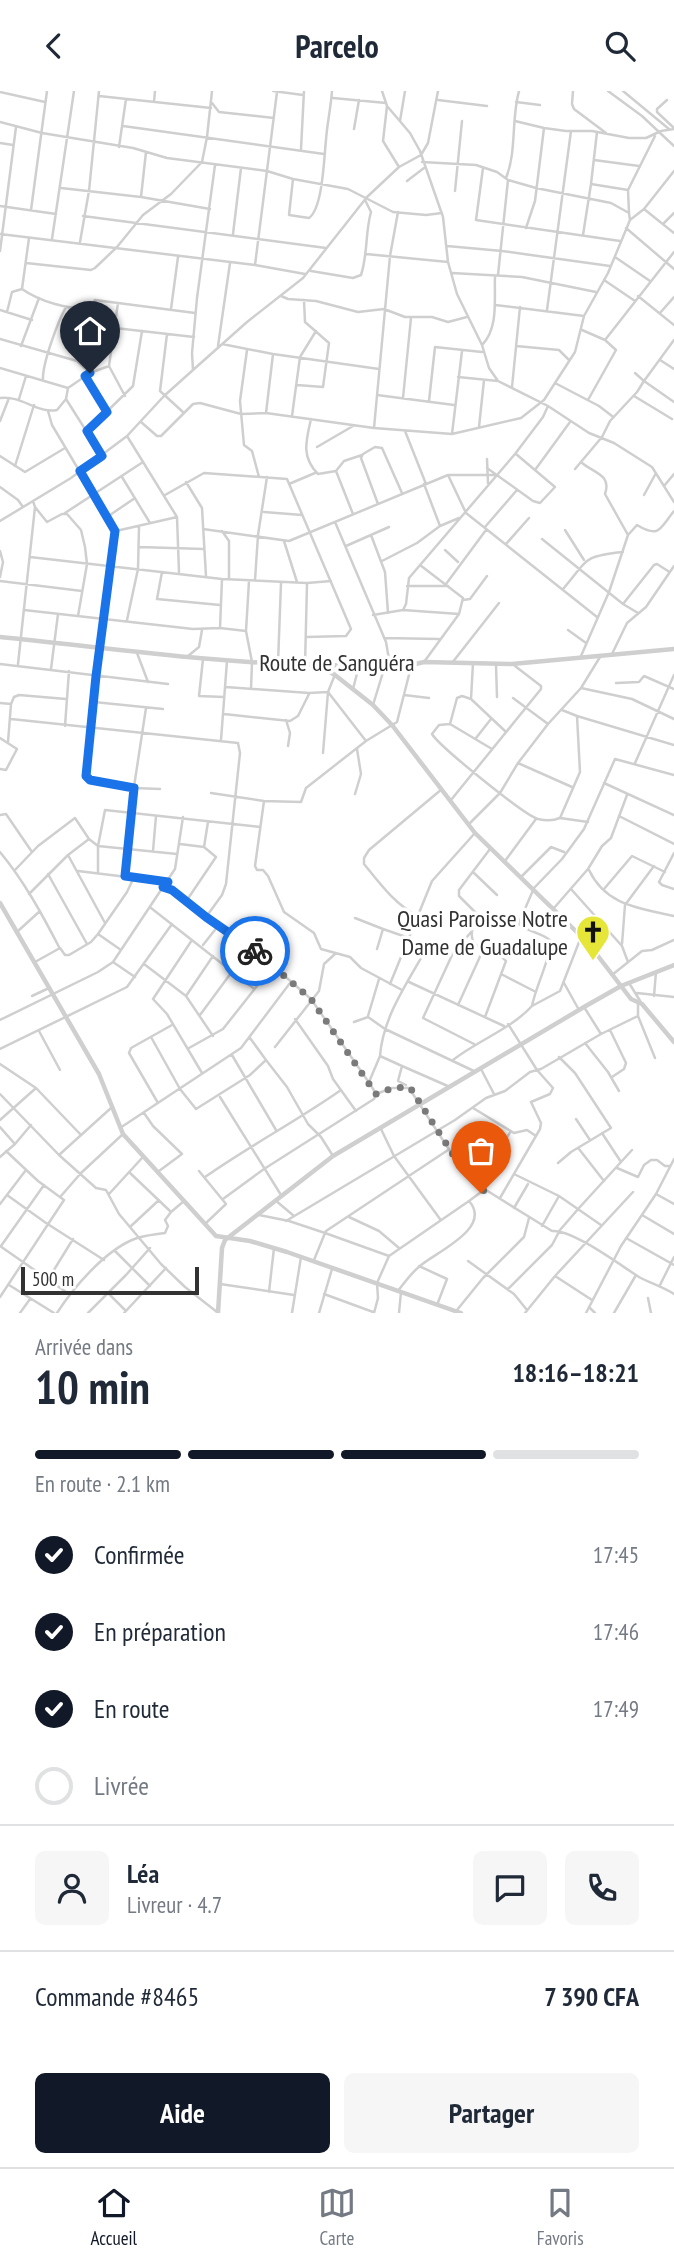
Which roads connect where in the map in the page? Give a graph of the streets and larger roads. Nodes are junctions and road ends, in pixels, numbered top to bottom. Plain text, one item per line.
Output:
1 (47, 91) edge
2 (74, 91) edge
3 (99, 91) edge
4 (155, 91) edge
5 (212, 91) edge
6 (275, 91) edge
7 (332, 91) edge
8 (382, 91) edge
9 (405, 91) edge
10 (438, 91) edge
11 (519, 91) edge
12 (573, 91) edge
13 (608, 91) edge
14 (623, 91) edge
15 (0, 92) edge
16 (304, 93) edge
17 (99, 96) junction
18 (332, 97) junction
19 (126, 99) junction
20 (359, 100) junction
21 (436, 100) junction
22 (667, 100) dead end
23 (45, 102) junction
24 (154, 102) junction
25 (212, 102) junction
26 (516, 102) junction
27 (386, 104) junction
28 (540, 105) dead end
29 (486, 106) dead end
30 (211, 108) junction
31 (274, 118) junction
32 (400, 121) junction
33 (462, 121) dead end
34 (515, 121) junction
35 (0, 122) edge
36 (123, 126) junction
37 (16, 127) junction
38 (544, 128) junction
39 (674, 128) edge
40 (354, 129) dead end
41 (669, 129) junction
42 (571, 131) junction
43 (597, 132) junction
44 (657, 133) junction
45 (42, 134) junction
46 (607, 134) junction
47 (207, 137) junction
48 (66, 138) junction
49 (0, 143) edge
50 (94, 143) junction
51 (13, 145) junction
52 (271, 145) junction
53 (674, 146) edge
54 (120, 147) junction
55 (301, 149) junction
56 (146, 152) junction
57 (324, 154) junction
58 (421, 155) junction
59 (594, 160) junction
60 (202, 162) junction
61 (422, 162) junction
62 (215, 165) junction
63 (458, 165) junction
64 (639, 166) junction
65 (399, 167) junction
66 (241, 168) junction
67 (424, 168) junction
68 (483, 168) junction
69 (267, 171) junction
70 (674, 171) edge
71 (293, 179) junction
72 (507, 179) junction
73 (407, 181) dead end
74 (321, 184) junction
75 (591, 184) junction
76 (61, 188) junction
77 (536, 188) junction
78 (628, 190) junction
79 (89, 191) junction
80 (455, 191) dead end
81 (561, 194) junction
82 (141, 197) junction
83 (366, 199) junction
84 (589, 199) junction
85 (162, 201) junction
86 (0, 206) edge
87 (6, 207) junction
88 (209, 209) junction
89 (644, 209) junction
90 (31, 210) junction
91 (398, 212) junction
92 (442, 213) junction
93 (629, 213) junction
94 (674, 213) edge
95 (57, 214) junction
96 (83, 216) junction
97 (630, 220) junction
98 (136, 222) junction
99 (664, 223) junction
100 (505, 225) junction
101 (526, 228) junction
102 (626, 229) junction
103 (558, 232) junction
104 (206, 233) junction
105 (674, 233) edge
106 (2, 234) edge
107 (583, 235) junction
108 (233, 236) junction
109 (29, 237) junction
110 (52, 239) junction
111 (258, 239) junction
112 (620, 241) junction
113 (80, 242) junction
114 (447, 246) junction
115 (117, 247) junction
116 (327, 248) junction
117 (0, 251) edge
118 (502, 251) junction
119 (674, 252) edge
120 (366, 254) junction
121 (178, 256) junction
122 (390, 256) junction
123 (614, 256) junction
124 (203, 258) junction
125 (554, 258) junction
126 (448, 262) junction
127 (665, 262) junction
128 (26, 263) junction
129 (230, 263) junction
130 (256, 265) junction
131 (611, 267) junction
132 (674, 269) edge
133 (308, 273) junction
134 (452, 273) junction
135 (496, 275) junction
136 (604, 280) junction
137 (650, 281) junction
138 (550, 282) junction
139 (22, 289) junction
140 (596, 292) junction
141 (281, 296) junction
142 (638, 296) junction
143 (674, 297) edge
144 (39, 298) junction
145 (304, 300) junction
146 (635, 301) junction
147 (119, 302) junction
148 (495, 305) junction
149 (66, 307) junction
150 (520, 307) junction
151 (171, 309) junction
152 (384, 309) junction
153 (0, 310) edge
154 (547, 310) junction
155 (7, 312) junction
156 (195, 313) junction
157 (660, 313) junction
158 (584, 316) junction
159 (411, 317) junction
160 (467, 317) junction
161 (32, 320) junction
162 (674, 325) edge
163 (115, 328) junction
164 (582, 330) junction
165 (142, 331) junction
166 (316, 331) junction
167 (167, 334) junction
168 (194, 337) junction
169 (0, 339) edge
170 (605, 340) junction
171 (674, 340) edge
172 (222, 344) junction
173 (482, 345) junction
174 (21, 346) junction
175 (516, 346) junction
176 (218, 347) junction
177 (247, 350) junction
178 (462, 351) junction
179 (482, 352) junction
180 (47, 354) junction
181 (272, 354) junction
182 (300, 357) junction
183 (569, 360) junction
184 (660, 360) junction
185 (326, 361) junction
186 (108, 366) junction
187 (0, 368) edge
188 (379, 369) junction
189 (674, 369) edge
190 (193, 370) junction
191 (90, 373) junction
192 (635, 373) dead end
193 (26, 375) junction
194 (85, 376) junction
195 (458, 377) junction
196 (43, 380) junction
197 (484, 380) junction
198 (498, 381) junction
199 (644, 381) junction
200 (555, 383) junction
201 (297, 385) junction
202 (512, 387) junction
203 (68, 388) junction
204 (125, 395) junction
205 (377, 395) junction
206 (10, 396) junction
207 (164, 396) junction
208 (634, 396) junction
209 (0, 397) edge
210 (402, 398) junction
211 (19, 399) junction
212 (66, 399) junction
213 (588, 400) junction
214 (429, 401) junction
215 (541, 402) junction
216 (674, 402) edge
217 (6, 404) junction
218 (34, 405) junction
219 (454, 405) junction
220 (548, 406) junction
221 (48, 411) junction
222 (107, 412) junction
223 (184, 413) junction
224 (266, 413) junction
225 (242, 414) junction
226 (292, 416) junction
227 (614, 417) junction
228 (311, 419) junction
229 (672, 419) dead end
230 (0, 421) edge
231 (571, 421) junction
232 (141, 422) junction
233 (354, 425) junction
234 (479, 427) junction
235 (374, 428) junction
236 (87, 431) junction
237 (405, 431) junction
238 (452, 434) junction
239 (127, 436) junction
240 (602, 437) junction
241 (317, 447) dead end
242 (65, 448) junction
243 (515, 454) junction
244 (362, 455) junction
245 (0, 456) edge
246 (102, 456) junction
247 (487, 459) dead end
248 (143, 462) junction
249 (581, 462) junction
250 (15, 466) junction
251 (487, 468) junction
252 (575, 469) dead end
253 (535, 470) junction
254 (80, 471) junction
255 (336, 471) junction
256 (656, 472) junction
257 (315, 473) junction
258 (486, 474) junction
259 (674, 474) edge
260 (448, 475) junction
261 (496, 475) junction
262 (122, 477) junction
263 (259, 477) junction
264 (267, 477) junction
265 (186, 482) junction
266 (488, 483) junction
267 (425, 484) junction
268 (289, 485) junction
269 (664, 486) junction
270 (0, 487) edge
271 (517, 490) junction
272 (402, 493) junction
273 (93, 495) junction
274 (165, 495) junction
275 (644, 495) dead end
276 (135, 498) junction
277 (33, 501) junction
278 (674, 502) edge
279 (379, 504) junction
280 (23, 507) junction
281 (35, 507) junction
282 (674, 511) edge
283 (263, 512) junction
284 (65, 513) junction
285 (466, 513) junction
286 (354, 514) junction
287 (302, 515) junction
288 (107, 517) junction
289 (177, 517) junction
290 (462, 517) junction
291 (529, 518) dead end
292 (0, 521) edge
293 (335, 522) junction
294 (150, 523) junction
295 (442, 525) junction
296 (139, 527) junction
297 (389, 527) dead end
298 (203, 529) junction
299 (485, 529) junction
300 (565, 530) dead end
301 (115, 531) junction
302 (222, 531) junction
303 (447, 531) junction
304 (310, 532) junction
305 (258, 535) junction
306 (372, 535) junction
307 (628, 535) junction
308 (542, 538) dead end
309 (284, 541) junction
310 (506, 544) junction
311 (346, 546) junction
312 (139, 547) junction
313 (180, 549) junction
314 (204, 549) junction
315 (445, 550) dead end
316 (0, 551) edge
317 (623, 552) junction
318 (30, 557) junction
319 (382, 561) junction
320 (585, 561) junction
321 (460, 563) junction
322 (87, 564) junction
323 (420, 565) junction
324 (112, 566) junction
325 (674, 566) edge
326 (138, 569) junction
327 (580, 569) junction
328 (669, 571) junction
329 (162, 572) junction
330 (179, 573) junction
331 (206, 576) junction
332 (487, 576) dead end
333 (0, 579) edge
334 (222, 579) junction
335 (229, 579) junction
336 (255, 580) junction
337 (249, 581) junction
338 (331, 581) junction
339 (282, 583) junction
340 (297, 583) junction
341 (307, 583) junction
342 (26, 584) junction
343 (447, 585) junction
344 (407, 586) junction
345 (563, 589) junction
346 (82, 591) junction
347 (609, 592) junction
348 (463, 600) junction
349 (499, 603) dead end
350 (623, 604) junction
351 (220, 605) junction
352 (24, 610) junction
353 (403, 610) junction
354 (388, 613) junction
355 (638, 613) junction
356 (58, 614) junction
357 (459, 614) junction
358 (373, 615) junction
359 (78, 617) junction
360 (597, 617) junction
361 (104, 620) junction
362 (127, 621) junction
363 (220, 628) junction
364 (202, 629) junction
365 (569, 630) dead end
366 (246, 631) junction
367 (0, 637) edge
368 (306, 637) junction
369 (384, 638) junction
370 (22, 639) junction
371 (439, 639) junction
372 (586, 643) junction
373 (55, 644) junction
374 (101, 648) junction
375 (674, 649) edge
376 (137, 653) junction
377 (612, 655) junction
378 (186, 657) junction
379 (600, 657) junction
380 (203, 659) junction
381 (580, 659) junction
382 (227, 661) junction
383 (252, 662) junction
384 (424, 662) junction
385 (278, 663) junction
386 (452, 663) junction
387 (473, 663) junction
388 (0, 664) edge
389 (496, 664) junction
390 (512, 664) junction
391 (305, 665) junction
392 (318, 665) junction
393 (388, 665) junction
394 (411, 665) junction
395 (18, 666) junction
396 (339, 666) junction
397 (359, 666) junction
398 (51, 669) junction
399 (69, 671) junction
400 (335, 675) junction
401 (674, 675) edge
402 (96, 676) junction
403 (148, 683) junction
404 (616, 683) dead end
405 (168, 684) dead end
406 (226, 687) junction
407 (668, 687) junction
408 (581, 688) junction
409 (353, 689) junction
410 (674, 689) edge
411 (251, 690) junction
412 (328, 692) junction
413 (309, 694) junction
414 (404, 695) junction
415 (225, 697) junction
416 (497, 697) dead end
417 (429, 698) dead end
418 (513, 698) dead end
419 (66, 699) junction
420 (471, 699) junction
421 (94, 702) junction
422 (0, 703) edge
423 (11, 704) junction
424 (373, 705) junction
425 (146, 708) junction
426 (163, 709) dead end
427 (524, 709) junction
428 (562, 710) junction
429 (657, 713) junction
430 (224, 714) junction
431 (577, 716) junction
432 (10, 719) junction
433 (491, 719) junction
434 (674, 719) edge
435 (286, 720) junction
436 (450, 724) junction
437 (548, 724) junction
438 (392, 725) junction
439 (65, 726) junction
440 (91, 728) junction
441 (505, 730) junction
442 (142, 734) junction
443 (647, 736) junction
444 (0, 738) edge
445 (476, 738) junction
446 (221, 740) junction
447 (366, 741) junction
448 (8, 742) junction
449 (674, 745) edge
450 (288, 746) dead end
451 (357, 749) junction
452 (492, 749) junction
453 (323, 753) dead end
454 (518, 763) junction
455 (635, 764) junction
456 (0, 769) edge
457 (474, 772) junction
458 (674, 775) edge
459 (604, 783) junction
460 (134, 788) junction
461 (573, 788) junction
462 (160, 789) dead end
463 (442, 789) junction
464 (211, 793) dead end
465 (500, 793) junction
466 (355, 794) dead end
467 (627, 795) junction
468 (234, 798) junction
469 (451, 800) junction
470 (264, 801) junction
471 (130, 813) junction
472 (0, 815) edge
473 (674, 815) edge
474 (156, 816) junction
475 (619, 816) junction
476 (183, 817) junction
477 (536, 818) junction
478 (560, 818) junction
479 (208, 821) junction
480 (588, 822) junction
481 (232, 824) junction
482 (469, 824) junction
483 (260, 827) junction
484 (475, 833) junction
485 (89, 839) junction
486 (180, 844) junction
487 (674, 844) edge
488 (99, 846) junction
489 (204, 847) junction
490 (127, 849) junction
491 (491, 849) junction
492 (0, 852) edge
493 (32, 852) junction
494 (153, 852) junction
495 (565, 853) junction
496 (674, 853) edge
497 (177, 854) junction
498 (68, 855) junction
499 (505, 861) junction
500 (654, 866) junction
501 (588, 869) junction
502 (15, 870) junction
503 (78, 871) junction
504 (472, 872) junction
505 (664, 872) junction
506 (97, 873) junction
507 (48, 874) junction
508 (125, 876) junction
509 (134, 877) junction
510 (521, 877) junction
511 (168, 882) junction
512 (163, 887) junction
513 (534, 888) junction
514 (571, 889) junction
515 (674, 889) edge
516 (604, 890) junction
517 (29, 894) junction
518 (497, 895) dead end
519 (187, 900) junction
520 (0, 903) edge
521 (625, 905) junction
522 (151, 907) junction
523 (553, 908) junction
524 (40, 911) junction
525 (417, 916) junction
526 (479, 916) junction
527 (674, 916) edge
528 (206, 917) junction
529 (355, 918) dead end
530 (105, 923) junction
531 (172, 924) junction
532 (519, 924) junction
533 (218, 926) junction
534 (383, 929) junction
535 (472, 930) junction
536 (18, 931) junction
537 (98, 935) junction
538 (581, 936) junction
539 (409, 938) junction
540 (192, 940) junction
541 (674, 940) edge
542 (88, 944) junction
543 (429, 944) dead end
544 (622, 946) junction
545 (202, 947) junction
546 (60, 948) junction
547 (377, 949) dead end
548 (484, 949) junction
549 (121, 950) junction
550 (335, 954) junction
551 (213, 955) junction
552 (35, 962) junction
553 (113, 962) junction
554 (628, 962) junction
555 (144, 964) junction
556 (674, 965) edge
557 (272, 967) junction
558 (232, 972) junction
559 (656, 972) junction
560 (502, 974) junction
561 (612, 975) junction
562 (135, 977) junction
563 (165, 979) junction
564 (379, 979) junction
565 (407, 981) junction
566 (290, 983) junction
567 (564, 983) junction
568 (629, 983) junction
569 (390, 984) junction
570 (621, 986) junction
571 (253, 988) junction
572 (402, 990) junction
573 (51, 991) junction
574 (534, 991) junction
575 (637, 993) junction
576 (435, 995) junction
577 (32, 996) dead end
578 (186, 996) junction
579 (654, 996) junction
580 (674, 997) edge
581 (311, 999) junction
582 (640, 1004) junction
583 (458, 1005) junction
584 (532, 1006) junction
585 (584, 1007) junction
586 (579, 1010) junction
587 (200, 1015) junction
588 (65, 1016) junction
589 (638, 1016) junction
590 (368, 1017) junction
591 (485, 1017) junction
592 (0, 1020) edge
593 (295, 1020) junction
594 (354, 1022) dead end
595 (508, 1024) junction
596 (172, 1025) junction
597 (504, 1026) junction
598 (386, 1029) junction
599 (610, 1030) junction
600 (39, 1031) junction
601 (601, 1034) junction
602 (213, 1036) junction
603 (151, 1037) junction
604 (249, 1038) junction
605 (674, 1042) edge
606 (585, 1043) junction
607 (474, 1044) junction
608 (521, 1045) junction
609 (275, 1047) dead end
610 (189, 1048) junction
611 (0, 1049) edge
612 (232, 1055) junction
613 (380, 1056) junction
614 (559, 1057) junction
615 (655, 1058) dead end
616 (266, 1060) junction
617 (453, 1060) junction
618 (0, 1064) edge
619 (402, 1066) junction
620 (60, 1070) dead end
621 (478, 1070) junction
622 (537, 1070) junction
623 (202, 1073) junction
624 (611, 1077) junction
625 (246, 1078) junction
626 (398, 1081) junction
627 (370, 1084) junction
628 (397, 1087) junction
629 (408, 1087) junction
630 (450, 1087) junction
631 (36, 1089) junction
632 (180, 1089) junction
633 (341, 1090) junction
634 (619, 1091) dead end
635 (0, 1094) edge
636 (376, 1094) junction
637 (494, 1094) junction
638 (219, 1096) junction
639 (158, 1103) junction
640 (421, 1105) junction
641 (14, 1107) junction
642 (112, 1107) junction
643 (473, 1108) junction
644 (356, 1111) junction
645 (144, 1112) junction
646 (302, 1115) junction
647 (576, 1119) dead end
648 (0, 1120) edge
649 (31, 1125) junction
650 (0, 1127) edge
651 (120, 1128) junction
652 (381, 1129) junction
653 (276, 1130) junction
654 (436, 1130) junction
655 (511, 1132) junction
656 (602, 1133) junction
657 (122, 1134) junction
658 (81, 1135) junction
659 (319, 1135) junction
660 (536, 1136) junction
661 (590, 1140) junction
662 (15, 1144) junction
663 (250, 1146) junction
664 (449, 1149) junction
665 (579, 1149) junction
666 (632, 1150) dead end
667 (6, 1151) junction
668 (59, 1155) junction
669 (394, 1156) junction
670 (0, 1157) edge
671 (334, 1157) junction
672 (142, 1158) junction
673 (674, 1159) edge
674 (621, 1162) junction
675 (558, 1163) dead end
676 (670, 1165) junction
677 (616, 1167) junction
678 (264, 1169) junction
679 (26, 1170) junction
680 (199, 1171) dead end
681 (80, 1173) junction
682 (129, 1173) junction
683 (157, 1173) junction
684 (514, 1174) junction
685 (205, 1177) junction
686 (410, 1177) junction
687 (604, 1181) junction
688 (529, 1183) junction
689 (477, 1184) junction
690 (44, 1185) junction
691 (485, 1189) junction
692 (633, 1192) dead end
693 (109, 1193) junction
694 (656, 1194) junction
695 (7, 1195) junction
696 (281, 1195) junction
697 (60, 1196) junction
698 (559, 1196) junction
699 (500, 1198) junction
700 (223, 1199) junction
701 (275, 1200) junction
702 (159, 1201) junction
703 (184, 1201) junction
704 (469, 1201) junction
705 (0, 1204) edge
706 (674, 1204) edge
707 (514, 1208) junction
708 (579, 1208) junction
709 (28, 1209) junction
710 (170, 1212) junction
711 (256, 1215) junction
712 (642, 1215) junction
713 (294, 1216) junction
714 (349, 1217) junction
715 (530, 1218) junction
716 (441, 1220) junction
717 (286, 1221) junction
718 (206, 1223) junction
719 (49, 1225) junction
720 (601, 1225) junction
721 (131, 1226) junction
722 (542, 1226) junction
723 (561, 1230) junction
724 (326, 1233) junction
725 (674, 1234) edge
726 (140, 1237) junction
727 (226, 1238) junction
728 (626, 1238) junction
729 (73, 1240) junction
730 (584, 1244) junction
731 (0, 1247) edge
732 (150, 1248) junction
733 (274, 1248) junction
734 (400, 1249) junction
735 (115, 1251) junction
736 (389, 1256) junction
737 (301, 1257) junction
738 (674, 1257) edge
739 (104, 1259) junction
740 (615, 1260) junction
741 (22, 1261) junction
742 (314, 1261) junction
743 (468, 1261) dead end
744 (672, 1264) edge
745 (419, 1266) junction
746 (132, 1268) junction
747 (166, 1268) junction
748 (332, 1268) junction
749 (486, 1274) junction
750 (636, 1275) junction
751 (555, 1276) junction
752 (48, 1279) junction
753 (377, 1283) junction
754 (8, 1284) junction
755 (220, 1284) junction
756 (660, 1285) junction
757 (150, 1286) junction
758 (508, 1289) junction
759 (400, 1291) junction
760 (269, 1292) junction
761 (108, 1293) junction
762 (69, 1294) junction
763 (324, 1294) junction
764 (674, 1294) edge
765 (294, 1295) junction
766 (0, 1297) edge
767 (648, 1298) dead end
768 (30, 1299) junction
769 (592, 1300) junction
770 (437, 1304) junction
771 (589, 1307) junction
772 (125, 1312) edge
773 (458, 1312) edge
774 (526, 1312) edge
775 (20, 1313) edge
776 (55, 1313) edge
777 (88, 1313) edge
778 (219, 1313) edge
779 (292, 1313) edge
780 (319, 1313) edge
781 (374, 1313) edge
782 (399, 1313) edge
783 (586, 1313) edge
784 (596, 1313) edge
785 (614, 1313) edge
786 (651, 1313) edge

1 - 23 street
2 - 48 street
3 - 17 street
4 - 24 street
5 - 25 street
6 - 16 street
6 - 31 street
7 - 18 street
8 - 27 street
9 - 32 street
10 - 21 street
11 - 26 street
12 - 46 street
13 - 44 street
14 - 41 street
15 - 23 street
16 - 55 street
17 - 19 street
17 - 50 street
18 - 20 street
18 - 57 street
19 - 24 street
19 - 36 street
20 - 27 street
20 - 40 street
21 - 29 street
21 - 58 street
22 - 39 street
23 - 45 street
24 - 30 street
25 - 30 street
25 - 31 street
26 - 28 street
26 - 34 street
27 - 32 street
27 - 65 street
30 - 47 street
31 - 52 street
32 - 58 street
33 - 63 street
34 - 38 street
34 - 72 street
35 - 37 street
36 - 47 street
36 - 54 street
37 - 45 street
37 - 51 street
38 - 42 street
38 - 77 street
39 - 41 street
41 - 44 street
42 - 43 street
42 - 81 street
43 - 46 street
43 - 59 street
44 - 46 street
44 - 53 street
44 - 64 street
45 - 48 street
45 - 90 street
47 - 52 street
47 - 60 street
48 - 50 street
48 - 76 street
49 - 51 street
50 - 54 street
50 - 79 street
51 - 87 street
52 - 55 street
52 - 69 street
54 - 56 street
55 - 57 street
56 - 60 street
56 - 82 street
57 - 74 street
58 - 61 street
58 - 65 street
59 - 64 street
59 - 75 street
60 - 62 street
60 - 85 street
61 - 63 street
61 - 67 street
62 - 66 street
62 - 88 street
63 - 68 street
63 - 80 street
64 - 78 street
65 - 83 street
66 - 69 street
66 - 108 street
67 - 73 street
67 - 92 street
68 - 72 street
68 - 100 street
69 - 71 street
69 - 111 street
70 - 89 street
71 - 74 street
71 - 74 street
72 - 77 street
72 - 100 street
74 - 83 street
75 - 78 street
75 - 84 street
76 - 79 street
76 - 95 street
77 - 81 street
77 - 101 street
78 - 93 street
79 - 82 street
79 - 96 street
81 - 84 street
81 - 103 street
82 - 85 street
83 - 91 street
83 - 116 street
83 - 120 street
84 - 93 street
84 - 107 street
85 - 88 street
85 - 98 street
86 - 87 street
87 - 90 street
87 - 106 street
88 - 104 street
89 - 97 street
89 - 99 street
90 - 95 street
91 - 92 street
91 - 122 street
92 - 114 street
93 - 97 street
94 - 99 street
95 - 110 street
96 - 98 street
96 - 113 street
97 - 102 street
98 - 104 street
98 - 115 street
99 - 105 street
100 - 101 street
100 - 118 street
101 - 103 street
102 - 112 street
102 - 127 street
103 - 107 street
103 - 125 street
104 - 108 street
104 - 124 street
106 - 109 street
106 - 117 street
107 - 112 street
108 - 111 street
109 - 110 street
109 - 128 street
110 - 113 street
111 - 116 street
111 - 130 street
112 - 123 street
113 - 115 street
114 - 118 street
114 - 126 street
115 - 121 street
115 - 128 street
116 - 133 street
118 - 125 street
118 - 135 street
119 - 127 street
120 - 122 street
120 - 133 street
121 - 124 street
121 - 151 street
122 - 126 street
122 - 152 street
123 - 131 street
123 - 137 street
124 - 129 street
124 - 156 street
125 - 131 street
125 - 138 street
126 - 134 street
127 - 132 street
127 - 137 street
128 - 139 street
129 - 130 street
129 - 176 street
130 - 133 street
131 - 136 street
133 - 141 street
134 - 135 street
134 - 160 street
135 - 138 street
135 - 148 street
136 - 140 street
136 - 146 street
137 - 142 street
138 - 140 street
138 - 154 street
139 - 144 street
139 - 155 street
140 - 158 street
141 - 145 street
141 - 172 street
142 - 146 street
142 - 157 street
143 - 157 street
144 - 149 street
144 - 161 street
145 - 152 street
145 - 166 street
146 - 170 street
147 - 149 street
147 - 151 street
147 - 163 street
148 - 150 street
148 - 173 street
149 - 180 street
150 - 154 street
150 - 175 street
151 - 156 street
152 - 159 street
152 - 188 street
153 - 155 street
154 - 158 street
155 - 161 street
156 - 168 street
157 - 162 street
158 - 164 street
159 - 160 street
159 - 210 street
160 - 173 street
161 - 174 street
163 - 165 street
163 - 186 street
164 - 170 street
164 - 183 street
165 - 167 street
165 - 204 street
166 - 182 street
166 - 185 street
167 - 168 street
167 - 207 street
168 - 190 street
169 - 174 street
170 - 213 street
171 - 184 street
172 - 176 street
172 - 177 street
173 - 179 street
174 - 180 street
175 - 183 street
175 - 202 street
176 - 190 street
177 - 181 street
177 - 225 street
178 - 179 street
178 - 195 street
178 - 214 street
179 - 198 street
180 - 191 street
180 - 196 street
181 - 182 street
181 - 224 street
182 - 185 street
182 - 201 street
183 - 200 street
184 - 189 street
184 - 199 street
185 - 188 street
185 - 201 street
186 - 191 street
186 - 204 street
187 - 193 street
188 - 205 street
190 - 207 street
191 - 194 street
192 - 199 street
193 - 196 street
193 - 211 street
194 - 203 street
194 - 222 street
195 - 197 street
195 - 219 street
196 - 203 street
197 - 198 street
197 - 234 street
198 - 202 street
199 - 208 street
199 - 216 street
200 - 213 street
200 - 215 street
201 - 226 street
202 - 215 street
203 - 212 street
204 - 222 street
205 - 210 street
205 - 235 street
206 - 209 street
206 - 211 street
206 - 217 street
207 - 223 street
207 - 232 street
208 - 227 street
208 - 229 street
209 - 217 street
210 - 214 street
211 - 218 street
212 - 221 street
212 - 236 street
213 - 227 street
214 - 219 street
215 - 220 street
215 - 234 street
217 - 230 street
218 - 221 street
218 - 250 street
219 - 238 street
220 - 231 street
220 - 243 street
221 - 242 street
222 - 236 street
223 - 225 street
223 - 232 street
224 - 225 street
224 - 226 street
225 - 263 street
226 - 228 street
227 - 240 street
228 - 233 street
228 - 257 street
231 - 240 street
231 - 253 street
232 - 239 street
233 - 235 street
233 - 241 street
234 - 238 street
235 - 237 street
236 - 246 street
237 - 238 street
237 - 267 street
239 - 246 street
239 - 248 street
240 - 249 street
240 - 256 street
242 - 250 street
242 - 254 street
243 - 253 street
243 - 261 street
244 - 255 street
244 - 272 street
244 - 279 street
245 - 250 street
246 - 254 street
247 - 251 street
248 - 262 street
248 - 274 street
249 - 252 street
249 - 307 street
251 - 258 street
251 - 261 street
253 - 271 street
254 - 273 street
254 - 277 street
255 - 257 street
255 - 286 street
256 - 269 street
256 - 275 street
257 - 268 street
258 - 260 street
258 - 261 street
258 - 266 street
259 - 269 street
260 - 267 street
260 - 285 street
261 - 266 street
261 - 271 street
262 - 273 street
262 - 276 street
263 - 264 street
263 - 265 street
264 - 268 street
264 - 283 street
265 - 274 street
265 - 298 street
266 - 285 street
267 - 272 street
267 - 295 street
268 - 287 street
269 - 278 street
270 - 280 street
271 - 299 street
272 - 279 street
273 - 284 street
273 - 288 street
274 - 289 street
276 - 288 street
276 - 294 street
277 - 280 street
277 - 281 street
279 - 286 street
280 - 292 street
281 - 284 street
281 - 318 street
282 - 307 street
283 - 287 street
283 - 305 street
284 - 322 street
285 - 290 street
285 - 299 street
286 - 293 street
287 - 304 street
288 - 301 street
289 - 294 street
289 - 313 street
290 - 295 street
290 - 303 street
291 - 310 street
293 - 304 street
293 - 311 street
294 - 296 street
295 - 303 street
295 - 319 street
296 - 301 street
296 - 312 street
297 - 306 street
298 - 302 street
298 - 314 street
299 - 310 street
299 - 321 street
300 - 320 street
301 - 324 street
302 - 305 street
302 - 335 street
303 - 323 street
304 - 309 street
304 - 338 street
305 - 309 street
305 - 336 street
306 - 311 street
306 - 319 street
307 - 317 street
308 - 327 street
309 - 340 street
310 - 345 street
311 - 358 street
312 - 313 street
312 - 326 street
313 - 314 street
313 - 330 street
314 - 331 street
315 - 321 street
316 - 333 street
317 - 320 street
317 - 347 street
318 - 322 street
318 - 342 street
319 - 354 street
320 - 327 street
321 - 343 street
322 - 324 street
322 - 346 street
323 - 343 street
323 - 344 street
324 - 326 street
324 - 361 street
325 - 328 street
326 - 329 street
326 - 362 street
327 - 345 street
327 - 347 street
328 - 350 street
328 - 355 street
329 - 330 street
329 - 351 street
330 - 331 street
331 - 334 street
332 - 348 street
333 - 342 street
334 - 335 street
334 - 351 street
335 - 337 street
336 - 337 street
336 - 339 street
337 - 366 street
338 - 341 street
338 - 368 street
339 - 340 street
339 - 385 street
340 - 341 street
341 - 368 street
342 - 346 street
342 - 352 street
343 - 344 street
343 - 348 street
344 - 353 street
345 - 360 street
346 - 359 street
347 - 350 street
347 - 360 street
348 - 357 street
349 - 386 street
350 - 355 street
351 - 363 street
352 - 356 street
352 - 370 street
353 - 354 street
353 - 357 street
354 - 358 street
355 - 377 street
356 - 359 street
356 - 373 street
357 - 371 street
358 - 369 street
359 - 361 street
360 - 372 street
361 - 362 street
361 - 374 street
362 - 364 street
363 - 364 street
363 - 366 street
364 - 378 street
365 - 372 street
366 - 383 street
367 - 370 street, Route de Sanguéra
368 - 391 street
369 - 371 street
369 - 393 street
370 - 373 street, Route de Sanguéra
370 - 395 street
371 - 384 street
372 - 381 street
373 - 374 street, Route de Sanguéra
373 - 398 street
374 - 376 street, Route de Sanguéra
374 - 402 street
375 - 377 street, Route de Sanguéra
376 - 378 street, Route de Sanguéra
376 - 403 street
377 - 379 street, Route de Sanguéra
378 - 380 street, Route de Sanguéra
379 - 381 street, Route de Sanguéra
379 - 408 street
380 - 382 street, Route de Sanguéra
380 - 415 street
381 - 390 street, Route de Sanguéra
382 - 383 street, Route de Sanguéra
382 - 406 street
383 - 385 street, Route de Sanguéra
383 - 411 street
384 - 386 street, Route de Sanguéra
384 - 394 street, Route de Sanguéra
385 - 391 street, Route de Sanguéra
386 - 387 street, Route de Sanguéra
387 - 389 street, Route de Sanguéra
387 - 420 street
388 - 395 street
389 - 390 street, Route de Sanguéra
389 - 416 street
390 - 427 street
391 - 392 street, Route de Sanguéra
392 - 396 street, Route de Sanguéra
392 - 400 street
393 - 394 street, Route de Sanguéra
393 - 397 street, Route de Sanguéra
393 - 424 street
394 - 414 street
395 - 398 street
396 - 397 street, Route de Sanguéra
396 - 400 street
397 - 409 street
398 - 399 street
399 - 402 street
399 - 419 street
400 - 409 street
400 - 412 street
401 - 407 street
402 - 403 street
402 - 421 street
403 - 405 street
404 - 407 street
406 - 411 street
406 - 415 street
407 - 410 street
407 - 429 street
408 - 428 street
408 - 429 street
409 - 424 street
411 - 413 street
412 - 413 street
412 - 447 street
412 - 453 street
413 - 435 street
414 - 417 street
414 - 438 street
415 - 430 street
418 - 427 street
419 - 423 street
419 - 439 street
420 - 433 street
420 - 436 street
421 - 425 street
421 - 440 street
422 - 423 street
423 - 432 street
424 - 438 street
425 - 426 street
425 - 442 street
427 - 437 street
427 - 441 street
428 - 431 street
428 - 437 street
429 - 434 street
429 - 443 street
430 - 435 street
430 - 446 street
431 - 443 street
431 - 461 street
432 - 439 street
432 - 448 street
433 - 441 street
433 - 445 street
435 - 450 street
436 - 445 street
436 - 457 street
437 - 454 street
438 - 447 street
438 - 463 street
439 - 440 street
440 - 442 street
440 - 460 street
441 - 452 street
442 - 446 street
442 - 460 street
443 - 449 street
443 - 455 street
444 - 448 street
445 - 452 street
446 - 468 street
447 - 451 street
448 - 456 street
451 - 466 street
451 - 470 street
452 - 457 street
454 - 461 street
454 - 465 street
455 - 458 street
455 - 459 street
457 - 465 street
457 - 469 street
459 - 467 street
459 - 480 street
460 - 462 street
460 - 471 street
461 - 478 street
463 - 469 street
463 - 525 street
464 - 468 street
465 - 477 street
465 - 482 street
467 - 473 street
467 - 475 street
468 - 470 street
468 - 481 street
469 - 482 street
470 - 483 street
471 - 474 street
471 - 488 street
471 - 490 street
472 - 493 street
474 - 476 street
474 - 494 street
475 - 487 street
475 - 501 street
476 - 479 street
476 - 486 street
477 - 478 street
477 - 499 street
478 - 480 street
479 - 481 street
479 - 489 street
480 - 495 street
481 - 483 street
481 - 528 street
482 - 484 street
483 - 550 street
484 - 491 street
484 - 525 street
485 - 488 street
485 - 493 street
485 - 498 street
486 - 489 street
486 - 497 street
488 - 490 street
488 - 506 street
489 - 519 street
490 - 494 street
490 - 508 street
491 - 499 street
491 - 504 street
492 - 502 street
493 - 502 street
494 - 497 street
495 - 510 street
495 - 513 street
496 - 505 street
497 - 511 street
498 - 503 street
498 - 507 street
499 - 510 street
500 - 505 street
500 - 516 street
500 - 521 street
501 - 514 street
501 - 516 street
502 - 517 street
503 - 506 street
503 - 530 street
504 - 518 street
504 - 526 street
505 - 515 street
506 - 508 street
507 - 517 street
507 - 542 street
508 - 509 street
509 - 511 street
509 - 530 street
510 - 513 street
511 - 512 street
512 - 519 street
512 - 522 street
513 - 523 street
513 - 532 street
514 - 523 street
514 - 544 street
516 - 521 street
517 - 524 street
519 - 528 street
520 - 536 street
521 - 527 street
521 - 544 street
522 - 531 street
522 - 549 street
523 - 538 street
524 - 536 street
524 - 546 street
525 - 539 street
526 - 532 street
526 - 535 street
528 - 533 street
529 - 534 street
530 - 537 street
531 - 540 street
531 - 555 street
532 - 574 street
533 - 545 street
533 - 557 street
534 - 539 street
534 - 547 street
535 - 548 street
535 - 576 street
536 - 552 street
537 - 542 street
537 - 549 street
538 - 561 street
538 - 567 street
539 - 569 street
540 - 545 street
540 - 563 street
541 - 554 street
542 - 546 street
543 - 565 street
544 - 554 street
545 - 551 street
546 - 552 street
548 - 560 street
548 - 583 street
549 - 553 street
550 - 564 street
550 - 581 street
551 - 558 street
551 - 578 street
552 - 573 street
553 - 562 street
553 - 573 street
554 - 561 street
555 - 562 street
555 - 563 street
556 - 559 street
557 - 566 street
557 - 571 street
558 - 571 street
558 - 587 street
559 - 568 street
559 - 579 street
560 - 574 street
560 - 591 street
561 - 570 street
562 - 588 street
563 - 578 street
563 - 596 street
564 - 569 street
564 - 590 street
565 - 572 street
565 - 576 street
566 - 581 street
566 - 604 street
567 - 584 street
567 - 586 street
568 - 570 street
568 - 575 street
569 - 572 street
570 - 582 street
570 - 585 street
571 - 602 street
572 - 598 street
573 - 577 street
573 - 588 street
573 - 592 street
574 - 584 street
575 - 579 street
575 - 582 street
576 - 583 street
576 - 607 street
578 - 587 street
579 - 580 street
581 - 593 street
581 - 627 street
582 - 589 street
582 - 605 street
583 - 591 street
584 - 595 street
585 - 586 street
585 - 601 street
586 - 608 street
587 - 602 street
588 - 600 street
588 - 642 street
589 - 599 street
589 - 615 street
590 - 594 street
590 - 598 street
591 - 597 street
593 - 609 street
593 - 633 street
595 - 597 street
595 - 608 street
596 - 603 street
596 - 610 street
597 - 607 street
598 - 613 street
598 - 617 street
599 - 601 street
599 - 624 street
600 - 611 street
600 - 620 street
601 - 606 street
602 - 610 street
603 - 632 street
603 - 639 street
604 - 612 street
604 - 616 street
606 - 614 street
606 - 624 street
607 - 617 street
608 - 621 street
608 - 622 street
610 - 623 street
612 - 623 street
612 - 625 street
613 - 619 street
613 - 627 street
614 - 622 street
614 - 656 street
616 - 625 street
616 - 646 street
617 - 621 street
618 - 631 street
619 - 626 street
619 - 630 street
621 - 630 street
621 - 637 street
622 - 637 street
622 - 660 street
623 - 632 street
624 - 634 street
625 - 638 street
625 - 653 street
626 - 628 street
626 - 629 street
627 - 636 street
628 - 629 street
628 - 636 street
629 - 640 street
630 - 640 street
631 - 641 street
631 - 658 street
632 - 638 street
632 - 639 street
633 - 644 street
633 - 646 street
635 - 641 street
636 - 644 street
637 - 643 street
638 - 663 street
639 - 645 street
640 - 652 street
640 - 654 street
641 - 648 street
641 - 649 street
642 - 651 street
642 - 658 street
643 - 654 street
643 - 655 street
644 - 659 street
645 - 651 street
645 - 683 street
646 - 653 street
646 - 659 street
647 - 661 street
649 - 662 street
649 - 668 street
650 - 662 street
651 - 657 street
652 - 669 street
652 - 671 street
653 - 663 street
654 - 664 street
654 - 669 street
655 - 660 street
655 - 689 street
656 - 661 street
656 - 674 street
657 - 672 street
657 - 681 street
658 - 668 street
659 - 671 street
659 - 678 street
660 - 684 street
661 - 665 street
662 - 667 street
663 - 678 street
663 - 685 street
664 - 686 street
664 - 689 street
665 - 675 street
665 - 687 street
666 - 674 street
667 - 670 street
667 - 679 street
668 - 681 street
669 - 686 street
669 - 713 street
671 - 696 street
672 - 682 street
672 - 683 street
673 - 676 street
674 - 677 street
676 - 677 street
676 - 694 street
677 - 687 street
678 - 696 street
678 - 700 street
679 - 690 street
679 - 695 street
680 - 685 street
681 - 693 street
681 - 697 street
682 - 693 street
682 - 702 street
683 - 703 street
684 - 688 street
684 - 699 street
685 - 700 street
686 - 714 street
686 - 716 street
687 - 708 street
688 - 698 street
688 - 707 street
689 - 691 street
690 - 697 street
690 - 709 street
691 - 699 street
691 - 704 street
692 - 720 street
693 - 721 street
694 - 706 street
694 - 712 street
695 - 705 street
695 - 709 street
696 - 701 street
697 - 719 street
698 - 708 street
698 - 722 street
699 - 707 street
700 - 718 street
701 - 711 street
701 - 713 street
702 - 710 street
702 - 721 street
703 - 710 street
703 - 718 street
704 - 716 street
704 - 745 street
707 - 715 street
708 - 720 street
708 - 723 street
709 - 719 street
709 - 731 street
710 - 726 street
711 - 717 street
711 - 727 street
712 - 725 street
712 - 728 street
713 - 717 street
714 - 724 street
714 - 734 street
715 - 722 street
715 - 749 street
716 - 734 street
717 - 724 street
718 - 727 street
719 - 729 street
719 - 741 street
720 - 730 street
721 - 726 street
722 - 723 street
723 - 730 street
723 - 758 street
724 - 736 street
724 - 742 street
726 - 732 street
726 - 735 street
727 - 733 street
727 - 755 street
728 - 740 street
728 - 744 street
729 - 739 street
729 - 752 street
730 - 740 street
730 - 751 street
731 - 741 street
732 - 746 street
732 - 747 street
733 - 737 street
733 - 760 street
734 - 736 street
735 - 739 street
735 - 746 street
736 - 753 street
737 - 742 street
737 - 765 street
738 - 744 street
739 - 762 street
740 - 750 street
740 - 769 street
741 - 752 street
741 - 754 street
742 - 748 street
743 - 749 street
744 - 756 street
745 - 759 street
745 - 770 street
746 - 757 street
746 - 761 street
747 - 757 street
747 - 778 street
748 - 753 street
748 - 763 street
749 - 758 street
749 - 773 street
750 - 756 street
750 - 785 street
751 - 769 street
751 - 774 street
752 - 762 street
753 - 759 street
753 - 781 street
754 - 766 street
754 - 768 street
755 - 760 street
755 - 778 street
756 - 764 street
757 - 772 street
758 - 774 street
759 - 770 street
759 - 782 street
760 - 765 street
761 - 772 street
761 - 777 street
762 - 776 street
763 - 780 street
763 - 781 street
765 - 779 street
767 - 786 street
768 - 775 street
768 - 776 street
769 - 771 street
770 - 773 street
771 - 783 street
771 - 784 street

